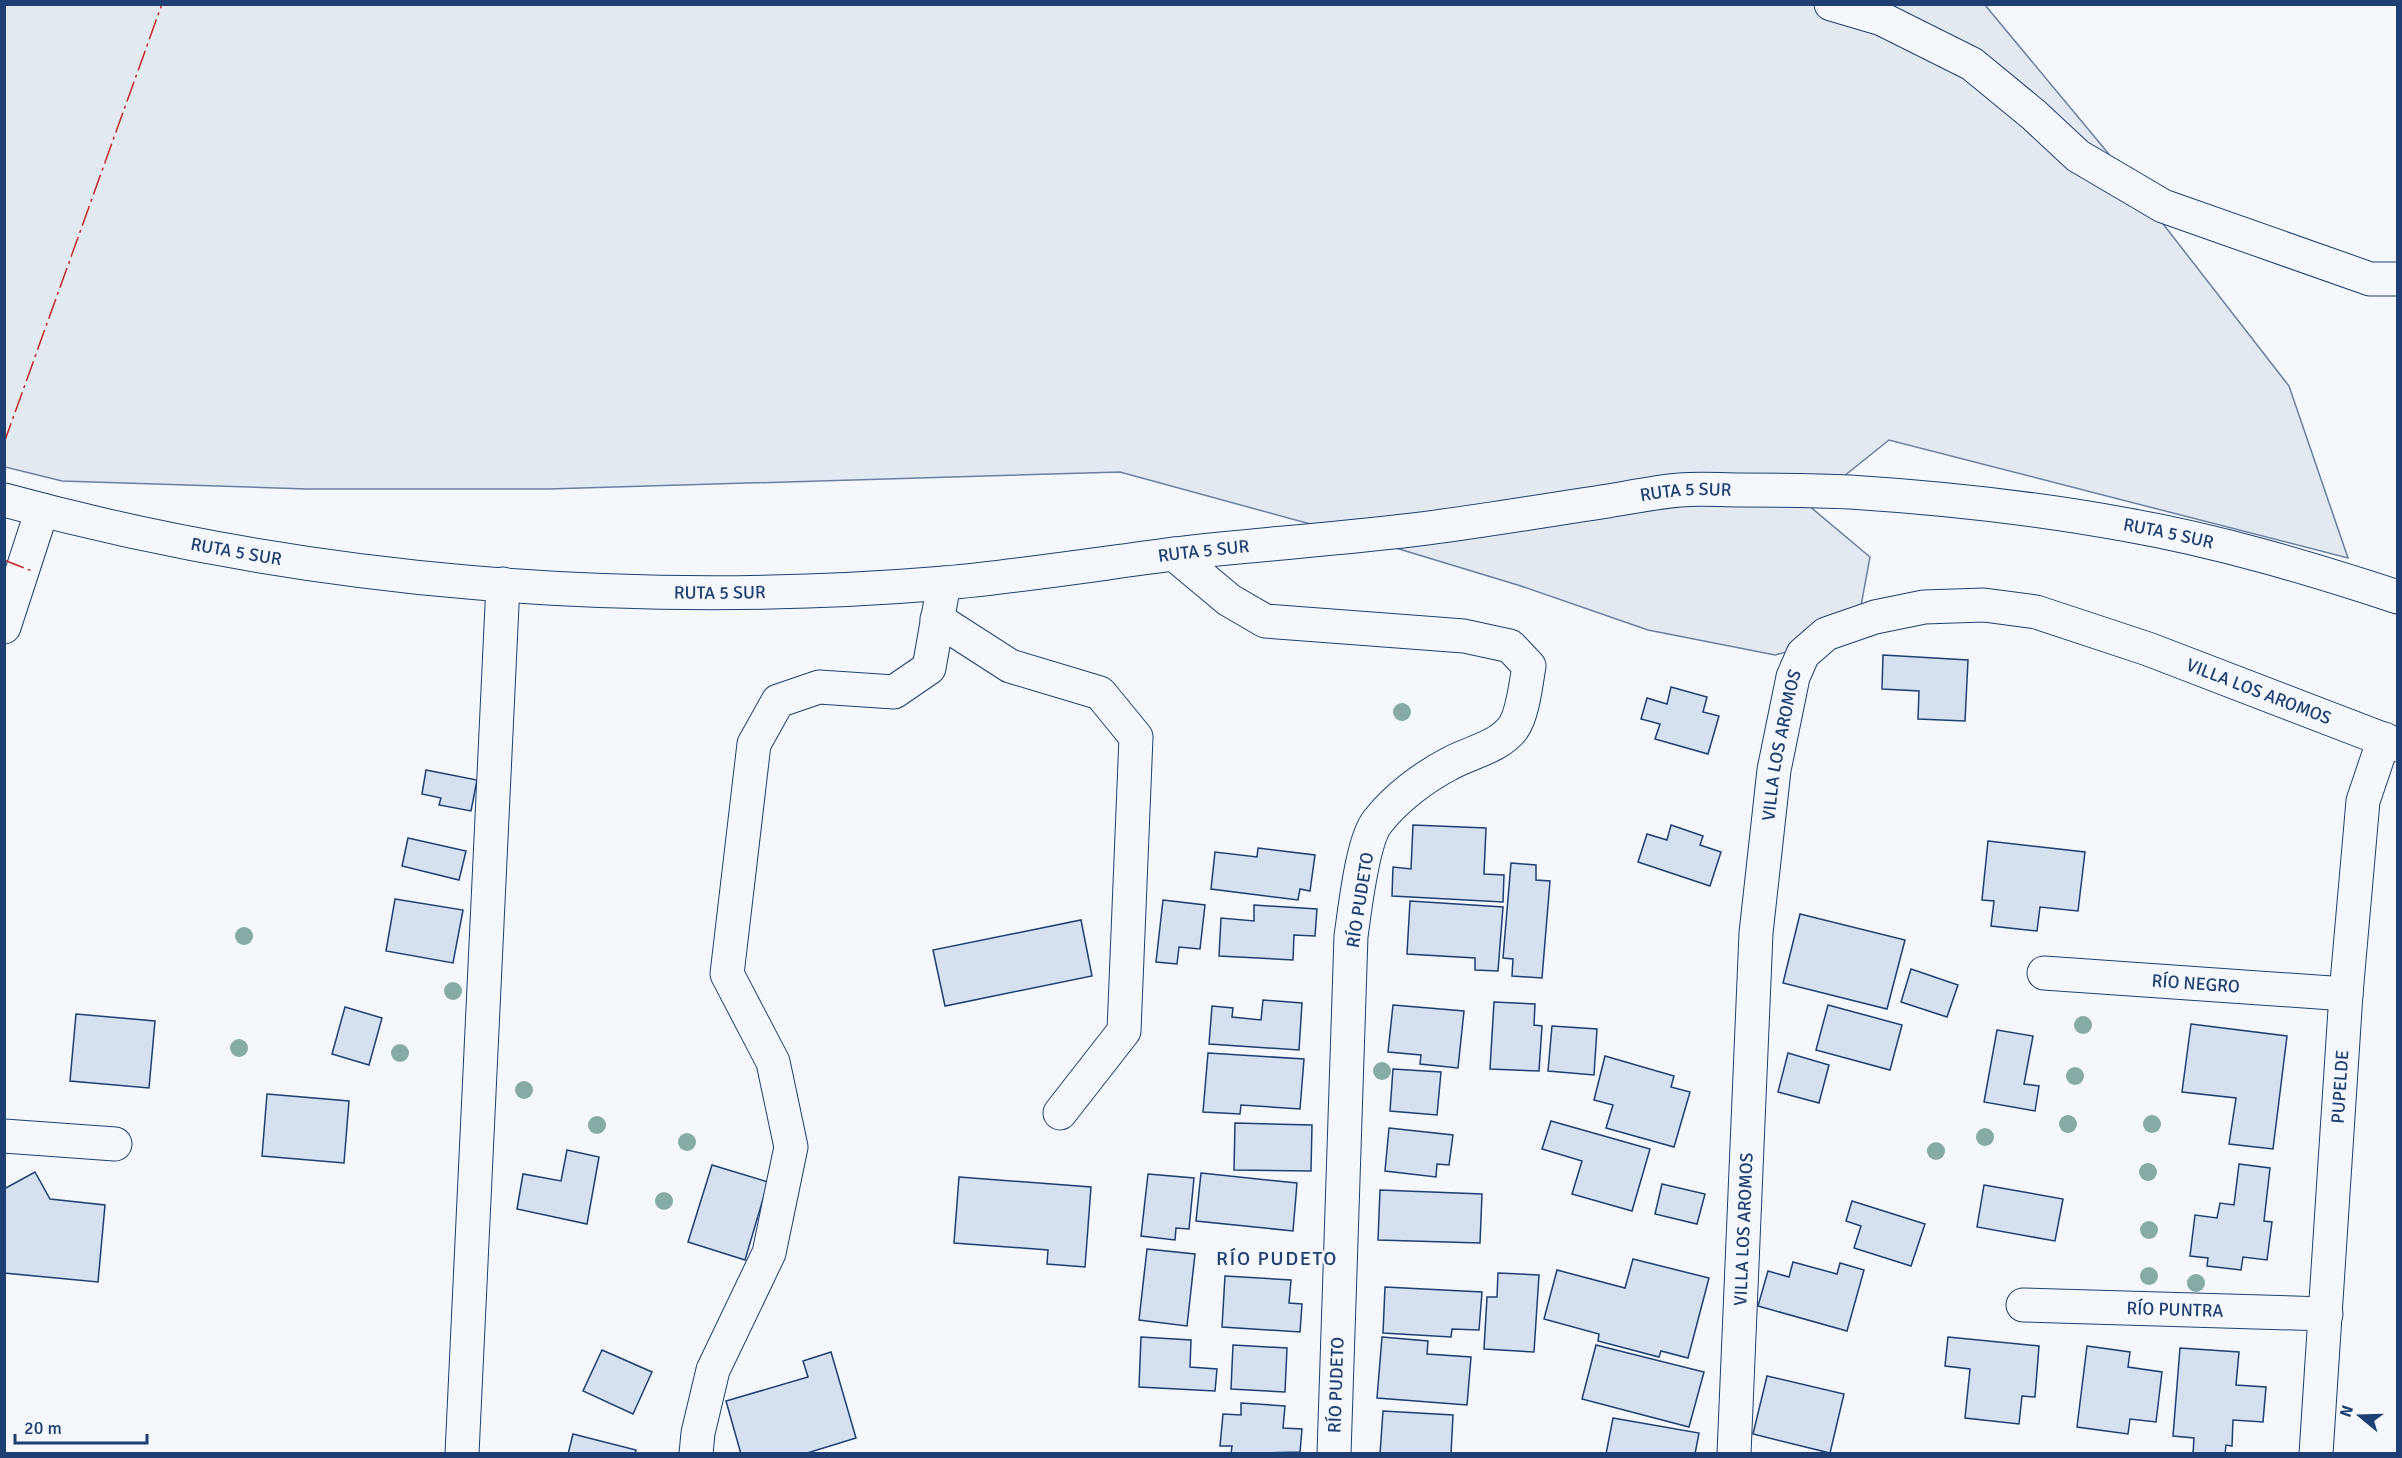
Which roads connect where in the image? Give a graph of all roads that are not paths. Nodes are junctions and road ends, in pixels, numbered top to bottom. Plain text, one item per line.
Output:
1 (1831, 4) edge
2 (2397, 279) edge
3 (4, 500) edge
4 (42, 510) junction
5 (1174, 554) junction
6 (944, 583) junction
7 (503, 584) junction
8 (2397, 597) edge
9 (937, 619) junction
10 (4, 627) edge
11 (2391, 742) edge
12 (2044, 973) dead end
13 (2346, 994) junction
14 (1060, 1113) dead end
15 (4, 1136) edge
16 (115, 1144) dead end
17 (2023, 1305) dead end
18 (2326, 1314) junction
19 (462, 1454) edge
20 (696, 1454) edge
21 (1334, 1454) edge
22 (1734, 1454) edge
23 (2316, 1454) edge

1 - 2 main road
3 - 4 main road, RUTA 5 SUR
4 - 7 main road, RUTA 5 SUR
4 - 10 main road
5 - 6 main road, RUTA 5 SUR
5 - 8 main road, RUTA 5 SUR
5 - 21 main road, RÍO PUDETO
6 - 7 main road, RUTA 5 SUR
6 - 9 main road
7 - 19 main road
9 - 14 main road
9 - 20 main road
11 - 13 main road, PUPELDE
11 - 22 main road, VILLA LOS AROMOS
12 - 13 main road, RÍO NEGRO
13 - 18 main road, PUPELDE
15 - 16 main road
17 - 18 main road, RÍO PUNTRA
18 - 23 main road, PUPELDE

